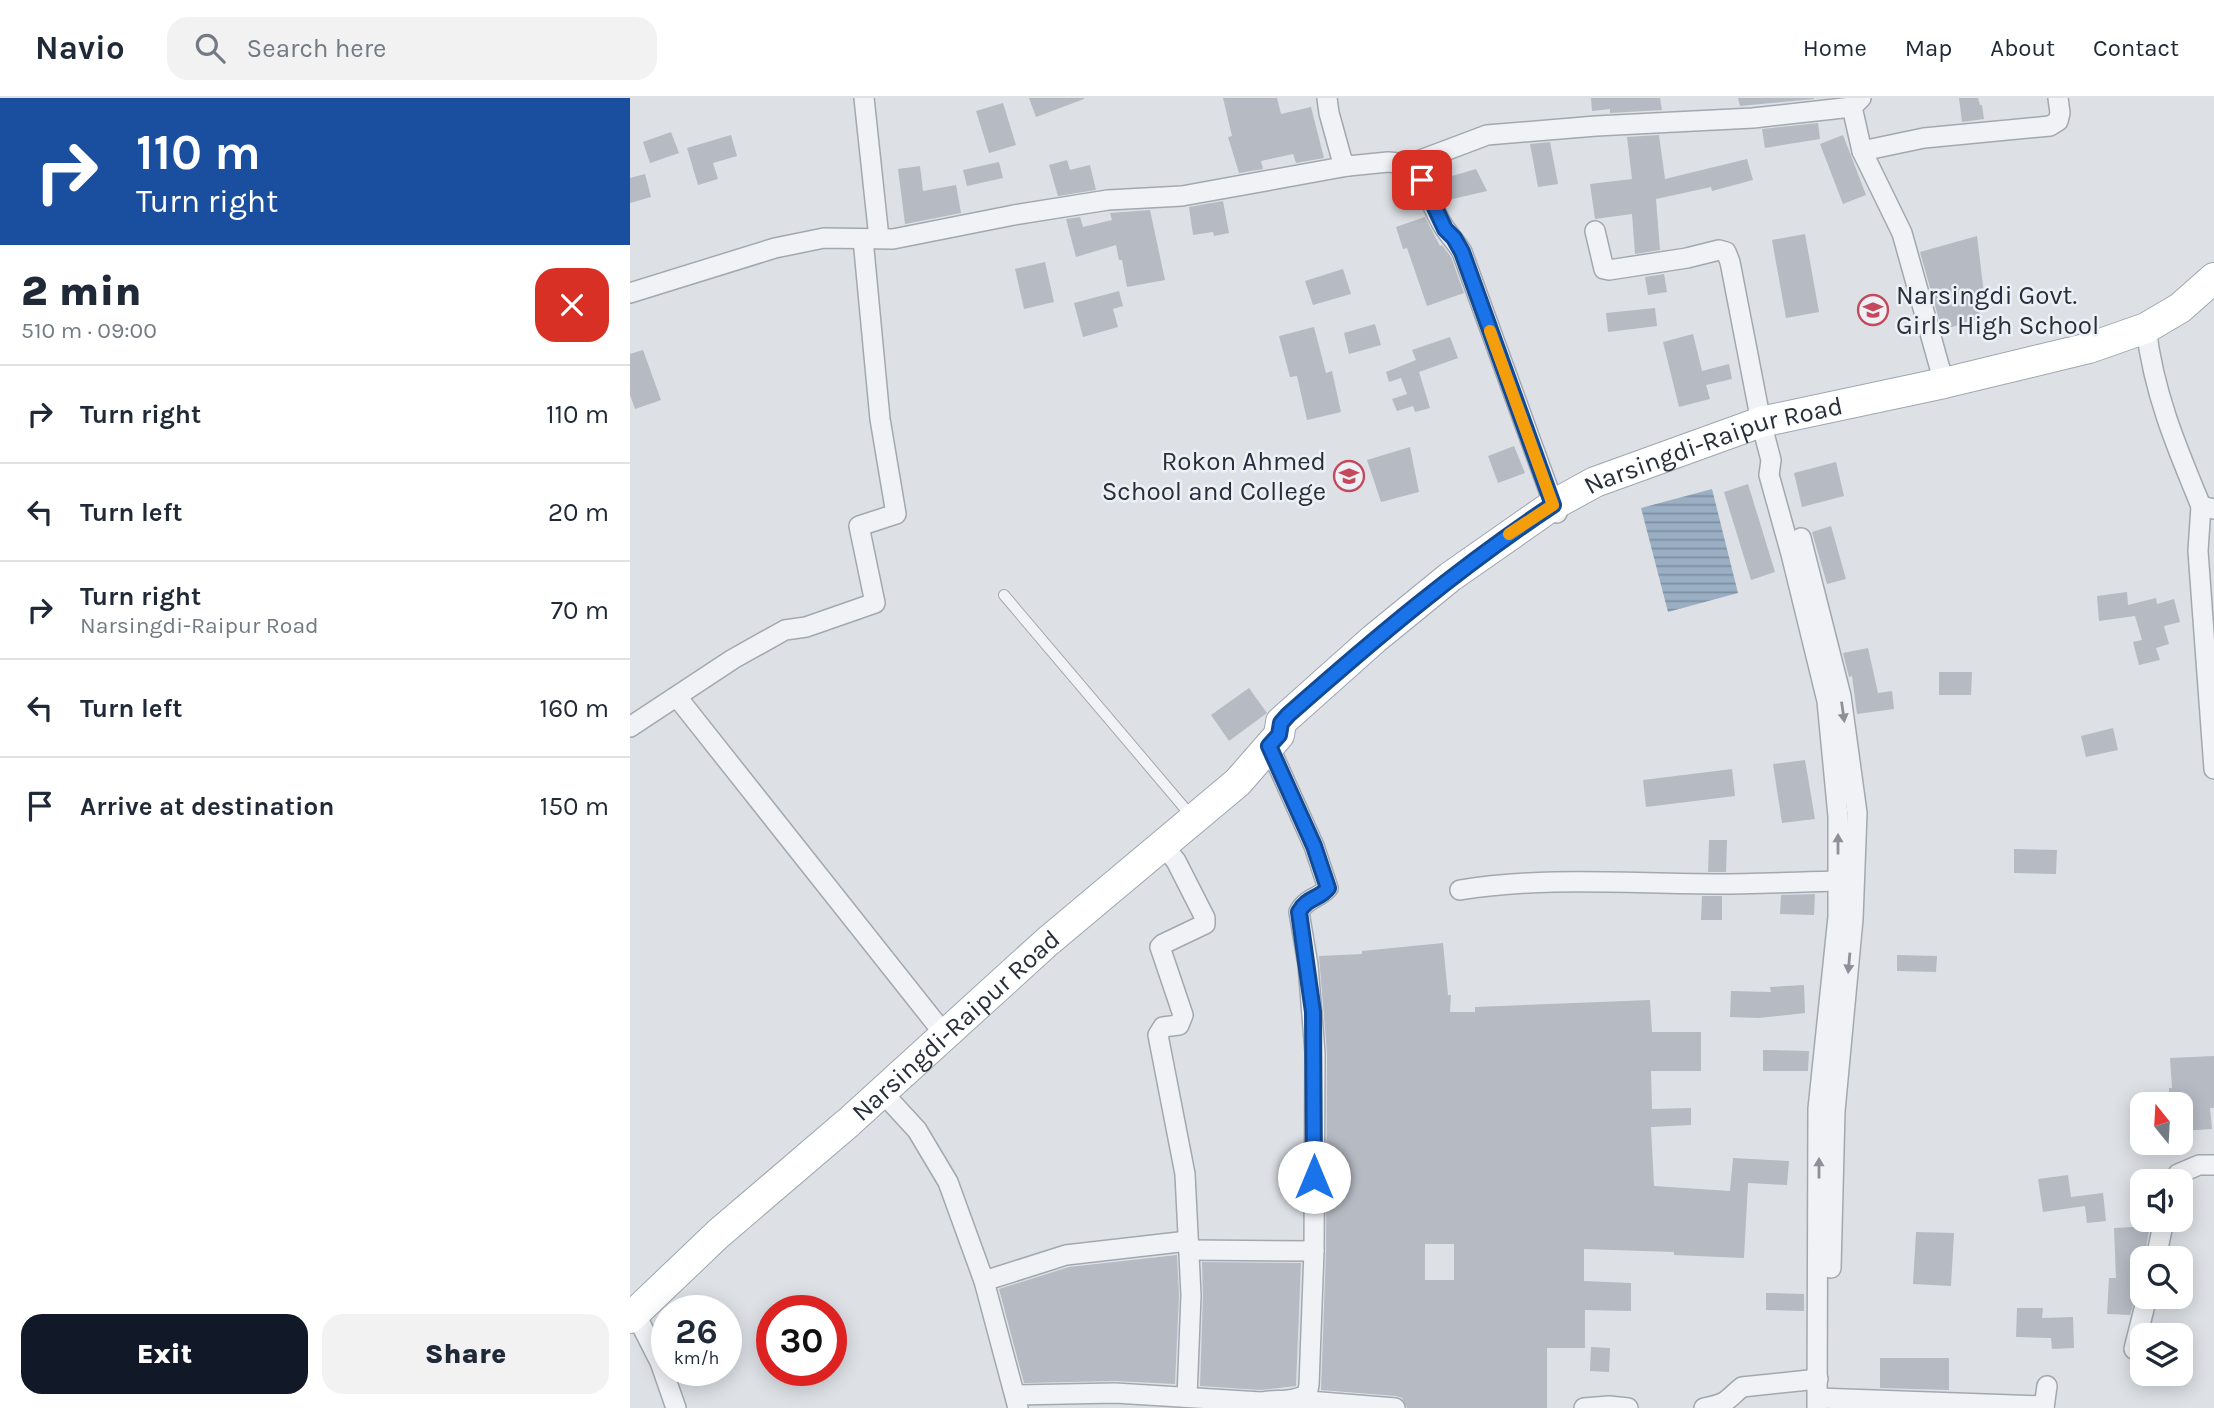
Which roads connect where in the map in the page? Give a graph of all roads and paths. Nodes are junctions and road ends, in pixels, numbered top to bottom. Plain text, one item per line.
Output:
1 (864, 98) edge
2 (1327, 98) edge
3 (2058, 98) edge
4 (1856, 103) edge
5 (1862, 151) junction
6 (1410, 164) junction
7 (1348, 166) junction
8 (1595, 231) dead end
9 (871, 238) junction
10 (2214, 278) edge
11 (630, 293) edge
12 (2214, 297) edge
13 (2147, 335) junction
14 (1944, 383) junction
15 (1766, 440) junction
16 (2207, 507) edge
17 (1556, 511) junction
18 (1004, 595) dead end
19 (677, 697) junction
20 (630, 727) edge
21 (1274, 741) junction
22 (2214, 769) edge
23 (1193, 818) junction
24 (1162, 844) junction
25 (1838, 881) junction
26 (1460, 890) dead end
27 (945, 1035) junction
28 (882, 1092) junction
29 (2214, 1165) edge
30 (2190, 1169) edge
31 (1188, 1246) junction
32 (1314, 1251) junction
33 (984, 1281) junction
34 (632, 1316) edge
35 (2047, 1385) dead end
36 (1187, 1397) junction
37 (1821, 1398) edge
38 (1296, 1400) junction
39 (1017, 1401) edge
40 (1254, 1405) edge
41 (2044, 1407) edge
42 (676, 1408) edge
43 (1395, 1408) edge
44 (1584, 1408) edge
45 (1628, 1408) edge
46 (1704, 1408) edge

1 - 9 street
2 - 7 street
3 - 5 street
4 - 5 street
4 - 6 street
5 - 14 street
6 - 7 street
6 - 17 street
7 - 9 street
8 - 15 street
9 - 11 street
9 - 19 street
10 - 13 main road, Narsingdi-Raipur Road
12 - 13 main road, Narsingdi-Raipur Road
13 - 14 main road, Narsingdi-Raipur Road
13 - 15 main road, Narsingdi-Raipur Road
13 - 16 street
14 - 15 main road, Narsingdi-Raipur Road
15 - 17 main road, Narsingdi-Raipur Road
25 -> 15 street
15 -> 37 street
16 - 22 street
17 - 21 main road, Narsingdi-Raipur Road
18 - 23 lane
19 - 20 street
19 - 27 street
21 - 23 main road, Narsingdi-Raipur Road
21 - 32 street
23 - 24 main road, Narsingdi-Raipur Road
24 - 27 main road, Narsingdi-Raipur Road
24 - 31 street
25 - 26 street
37 -> 25 street
27 - 28 main road, Narsingdi-Raipur Road
28 - 33 street
28 - 34 main road, Narsingdi-Raipur Road
29 - 30 street
31 - 32 street
31 - 33 street
31 - 36 street
32 - 38 street
33 - 39 street
34 - 42 street
35 - 41 street
36 - 39 street
36 - 40 street
37 - 41 street
37 - 46 street
38 - 40 street
38 - 43 street
44 - 45 street

